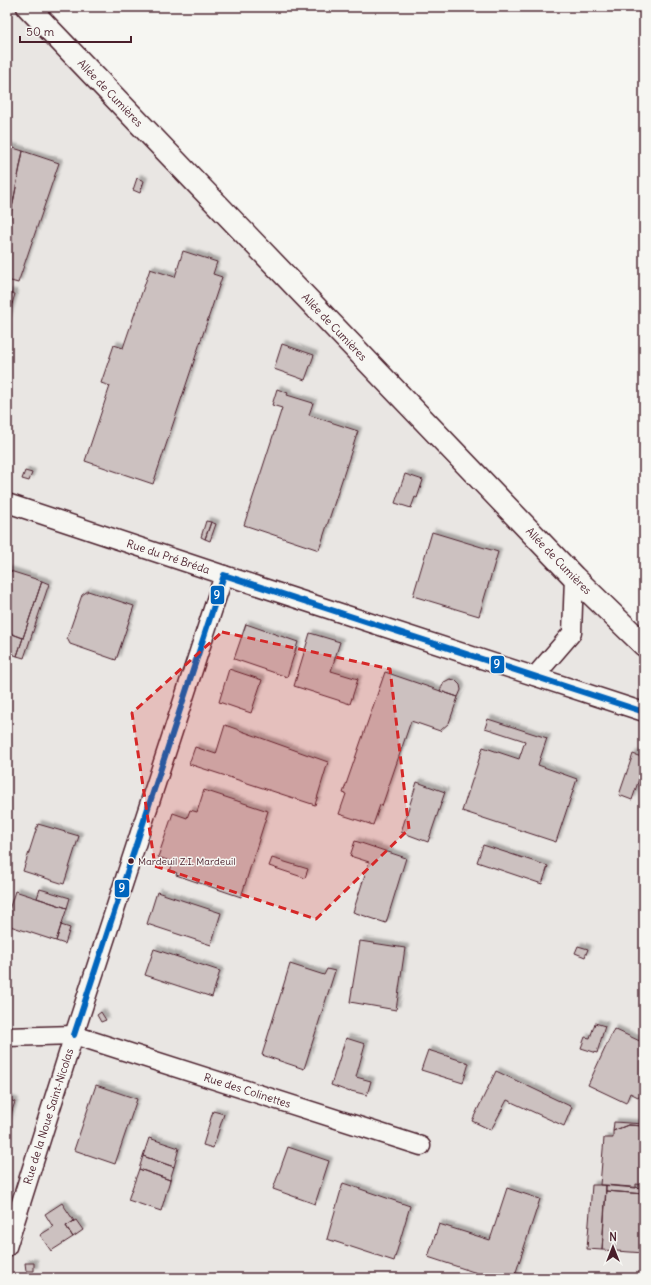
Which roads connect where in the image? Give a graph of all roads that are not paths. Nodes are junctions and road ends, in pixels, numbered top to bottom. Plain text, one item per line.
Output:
1 (28, 7) edge
2 (7, 503) edge
3 (224, 575) junction
4 (574, 577) junction
5 (644, 645) edge
6 (535, 676) junction
7 (644, 712) edge
8 (74, 1034) junction
9 (7, 1037) edge
10 (421, 1146) dead end
11 (7, 1246) edge

1 - 4 main road, Allée de Cumières
2 - 3 street, Rue du Pré Bréda
3 - 6 street, Rue du Pré Bréda
3 - 8 street, Rue de la Noue Saint-Nicolas
4 - 5 main road, Allée de Cumières
4 - 6 street
6 - 7 street, Rue du Pré Bréda
8 - 9 street
8 - 10 street, Rue des Colinettes
8 - 11 street, Rue de la Noue Saint-Nicolas

